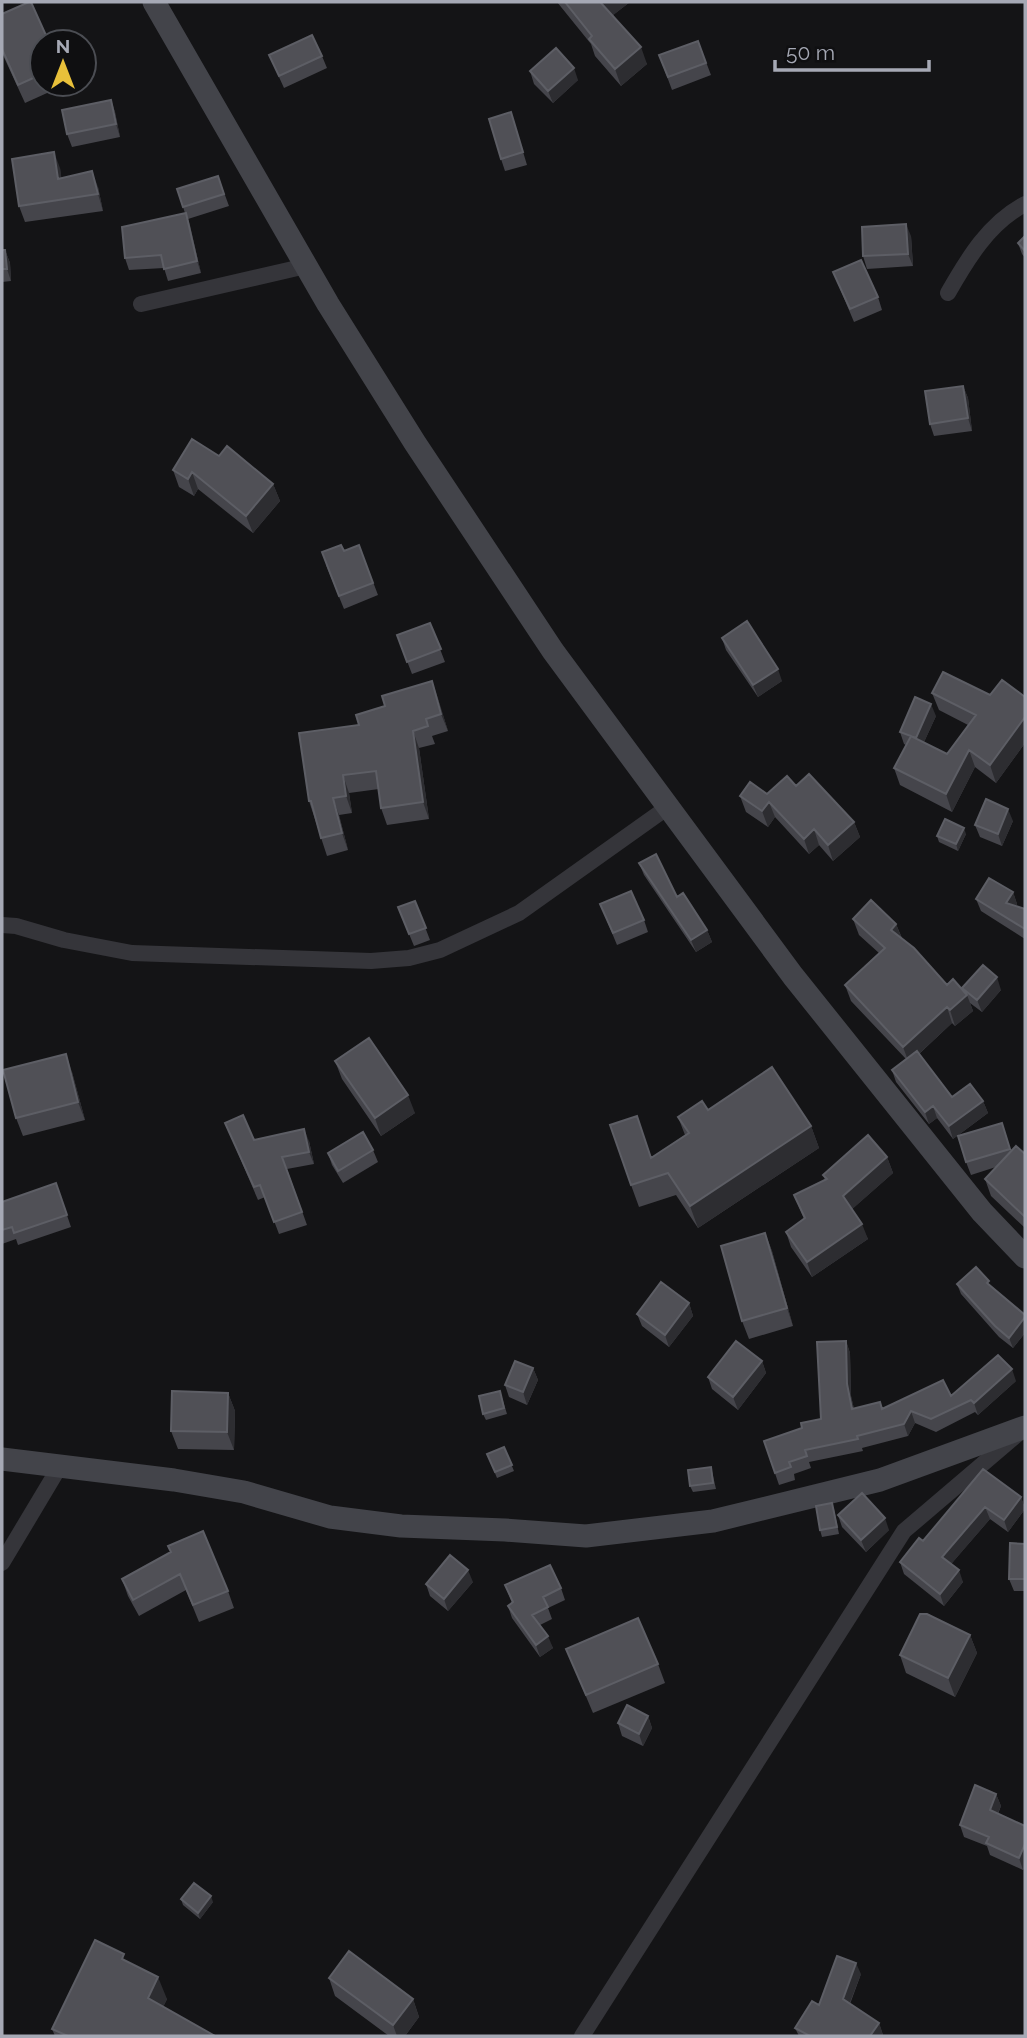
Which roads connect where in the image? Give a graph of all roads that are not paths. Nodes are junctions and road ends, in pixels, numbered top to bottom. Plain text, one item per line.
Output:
1 (154, 2) edge
2 (1025, 204) edge
3 (306, 266) junction
4 (948, 293) dead end
5 (141, 304) dead end
6 (668, 807) junction
7 (2, 925) edge
8 (1025, 1257) edge
9 (1025, 1428) edge
10 (2, 1458) edge
11 (60, 1466) junction
12 (2, 1563) edge
13 (582, 2036) edge

1 - 3 main road
2 - 4 street
3 - 5 street
3 - 6 main road
6 - 7 street
6 - 8 main road
9 - 11 main road
9 - 13 street
10 - 11 main road
11 - 12 street

